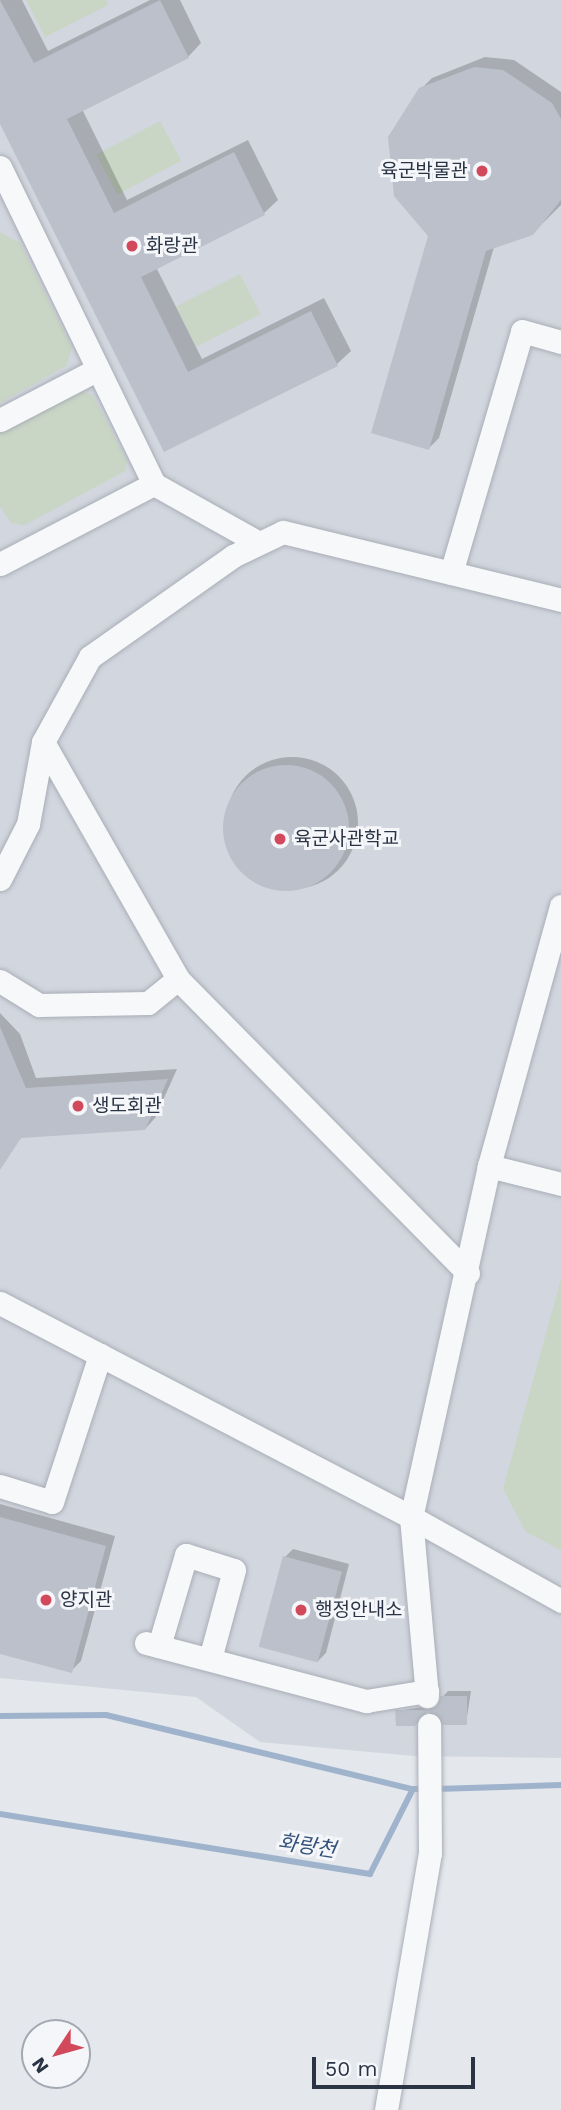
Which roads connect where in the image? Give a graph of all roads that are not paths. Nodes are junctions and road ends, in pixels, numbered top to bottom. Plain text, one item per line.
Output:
1 (0, 167) edge
2 (10, 212) edge
3 (561, 342) edge
4 (98, 369) junction
5 (0, 420) edge
6 (154, 484) junction
7 (258, 543) junction
8 (2, 557) edge
9 (451, 573) junction
10 (561, 600) edge
11 (43, 742) junction
12 (0, 879) edge
13 (561, 906) edge
14 (178, 979) junction
15 (0, 981) edge
16 (489, 1166) junction
17 (561, 1184) edge
18 (468, 1273) junction
19 (0, 1303) edge
20 (100, 1355) junction
21 (0, 1486) edge
22 (411, 1517) junction
23 (561, 1601) edge
24 (210, 1659) junction
25 (430, 1727) dead end
26 (386, 2110) edge

1 - 2 street
2 - 4 street
3 - 9 street
4 - 5 street
4 - 6 street
6 - 7 street
6 - 8 street
7 - 9 street
7 - 11 street
9 - 10 street
11 - 12 street
11 - 14 street
13 - 16 street
14 - 15 street
14 - 18 street
16 - 17 street
16 - 18 street
18 - 22 street
19 - 20 street
20 - 21 street
20 - 22 street
22 - 23 street
22 - 24 street
24 - 24 street
25 - 26 street

